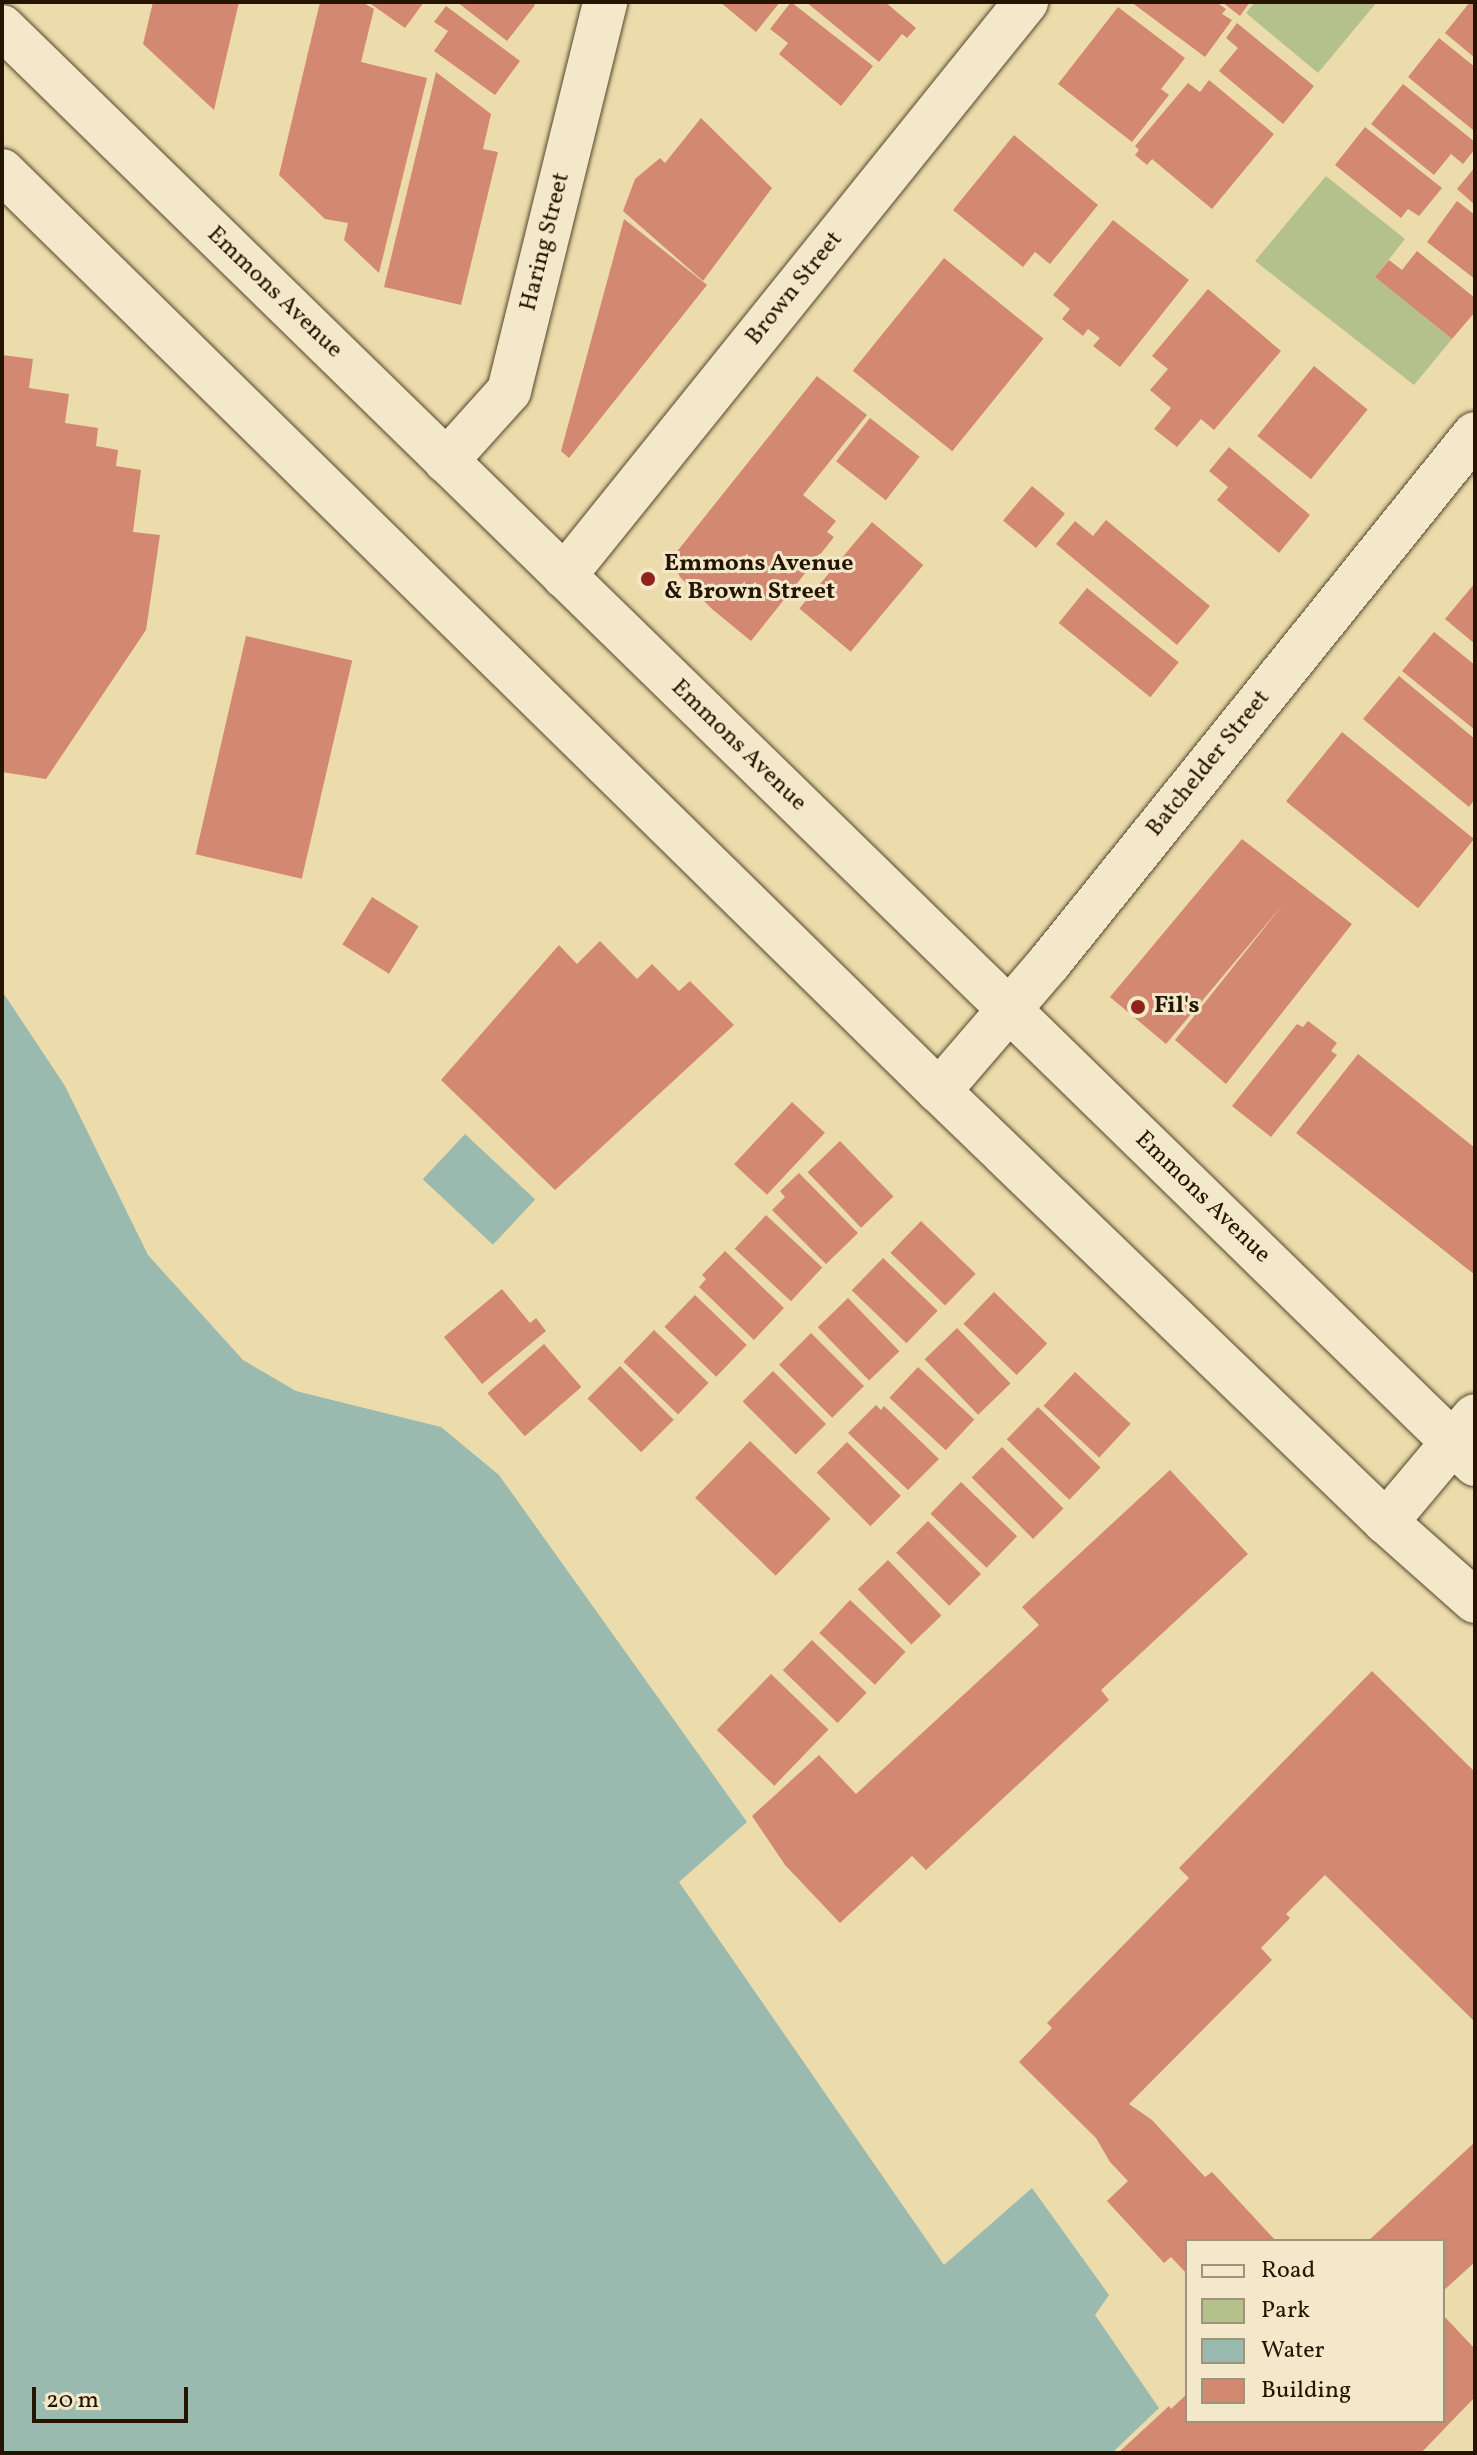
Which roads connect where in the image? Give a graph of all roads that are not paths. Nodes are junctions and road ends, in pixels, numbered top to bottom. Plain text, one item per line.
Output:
1 (605, 2) edge
2 (1026, 2) edge
3 (2, 27) edge
4 (2, 171) edge
5 (1475, 434) edge
6 (446, 461) junction
7 (564, 576) junction
8 (1009, 1010) junction
9 (939, 1091) junction
10 (1468, 1441) edge
11 (1386, 1522) junction
12 (1475, 1601) edge

1 - 6 main road, Haring Street
2 - 7 main road, Brown Street
3 - 6 main road, Emmons Avenue
4 - 9 main road
5 - 8 main road, Batchelder Street
6 - 7 main road, Emmons Avenue
7 - 8 main road, Emmons Avenue
8 - 9 main road, Batchelder Street
8 - 10 main road, Emmons Avenue
9 - 11 main road
10 - 11 main road
11 - 12 main road

